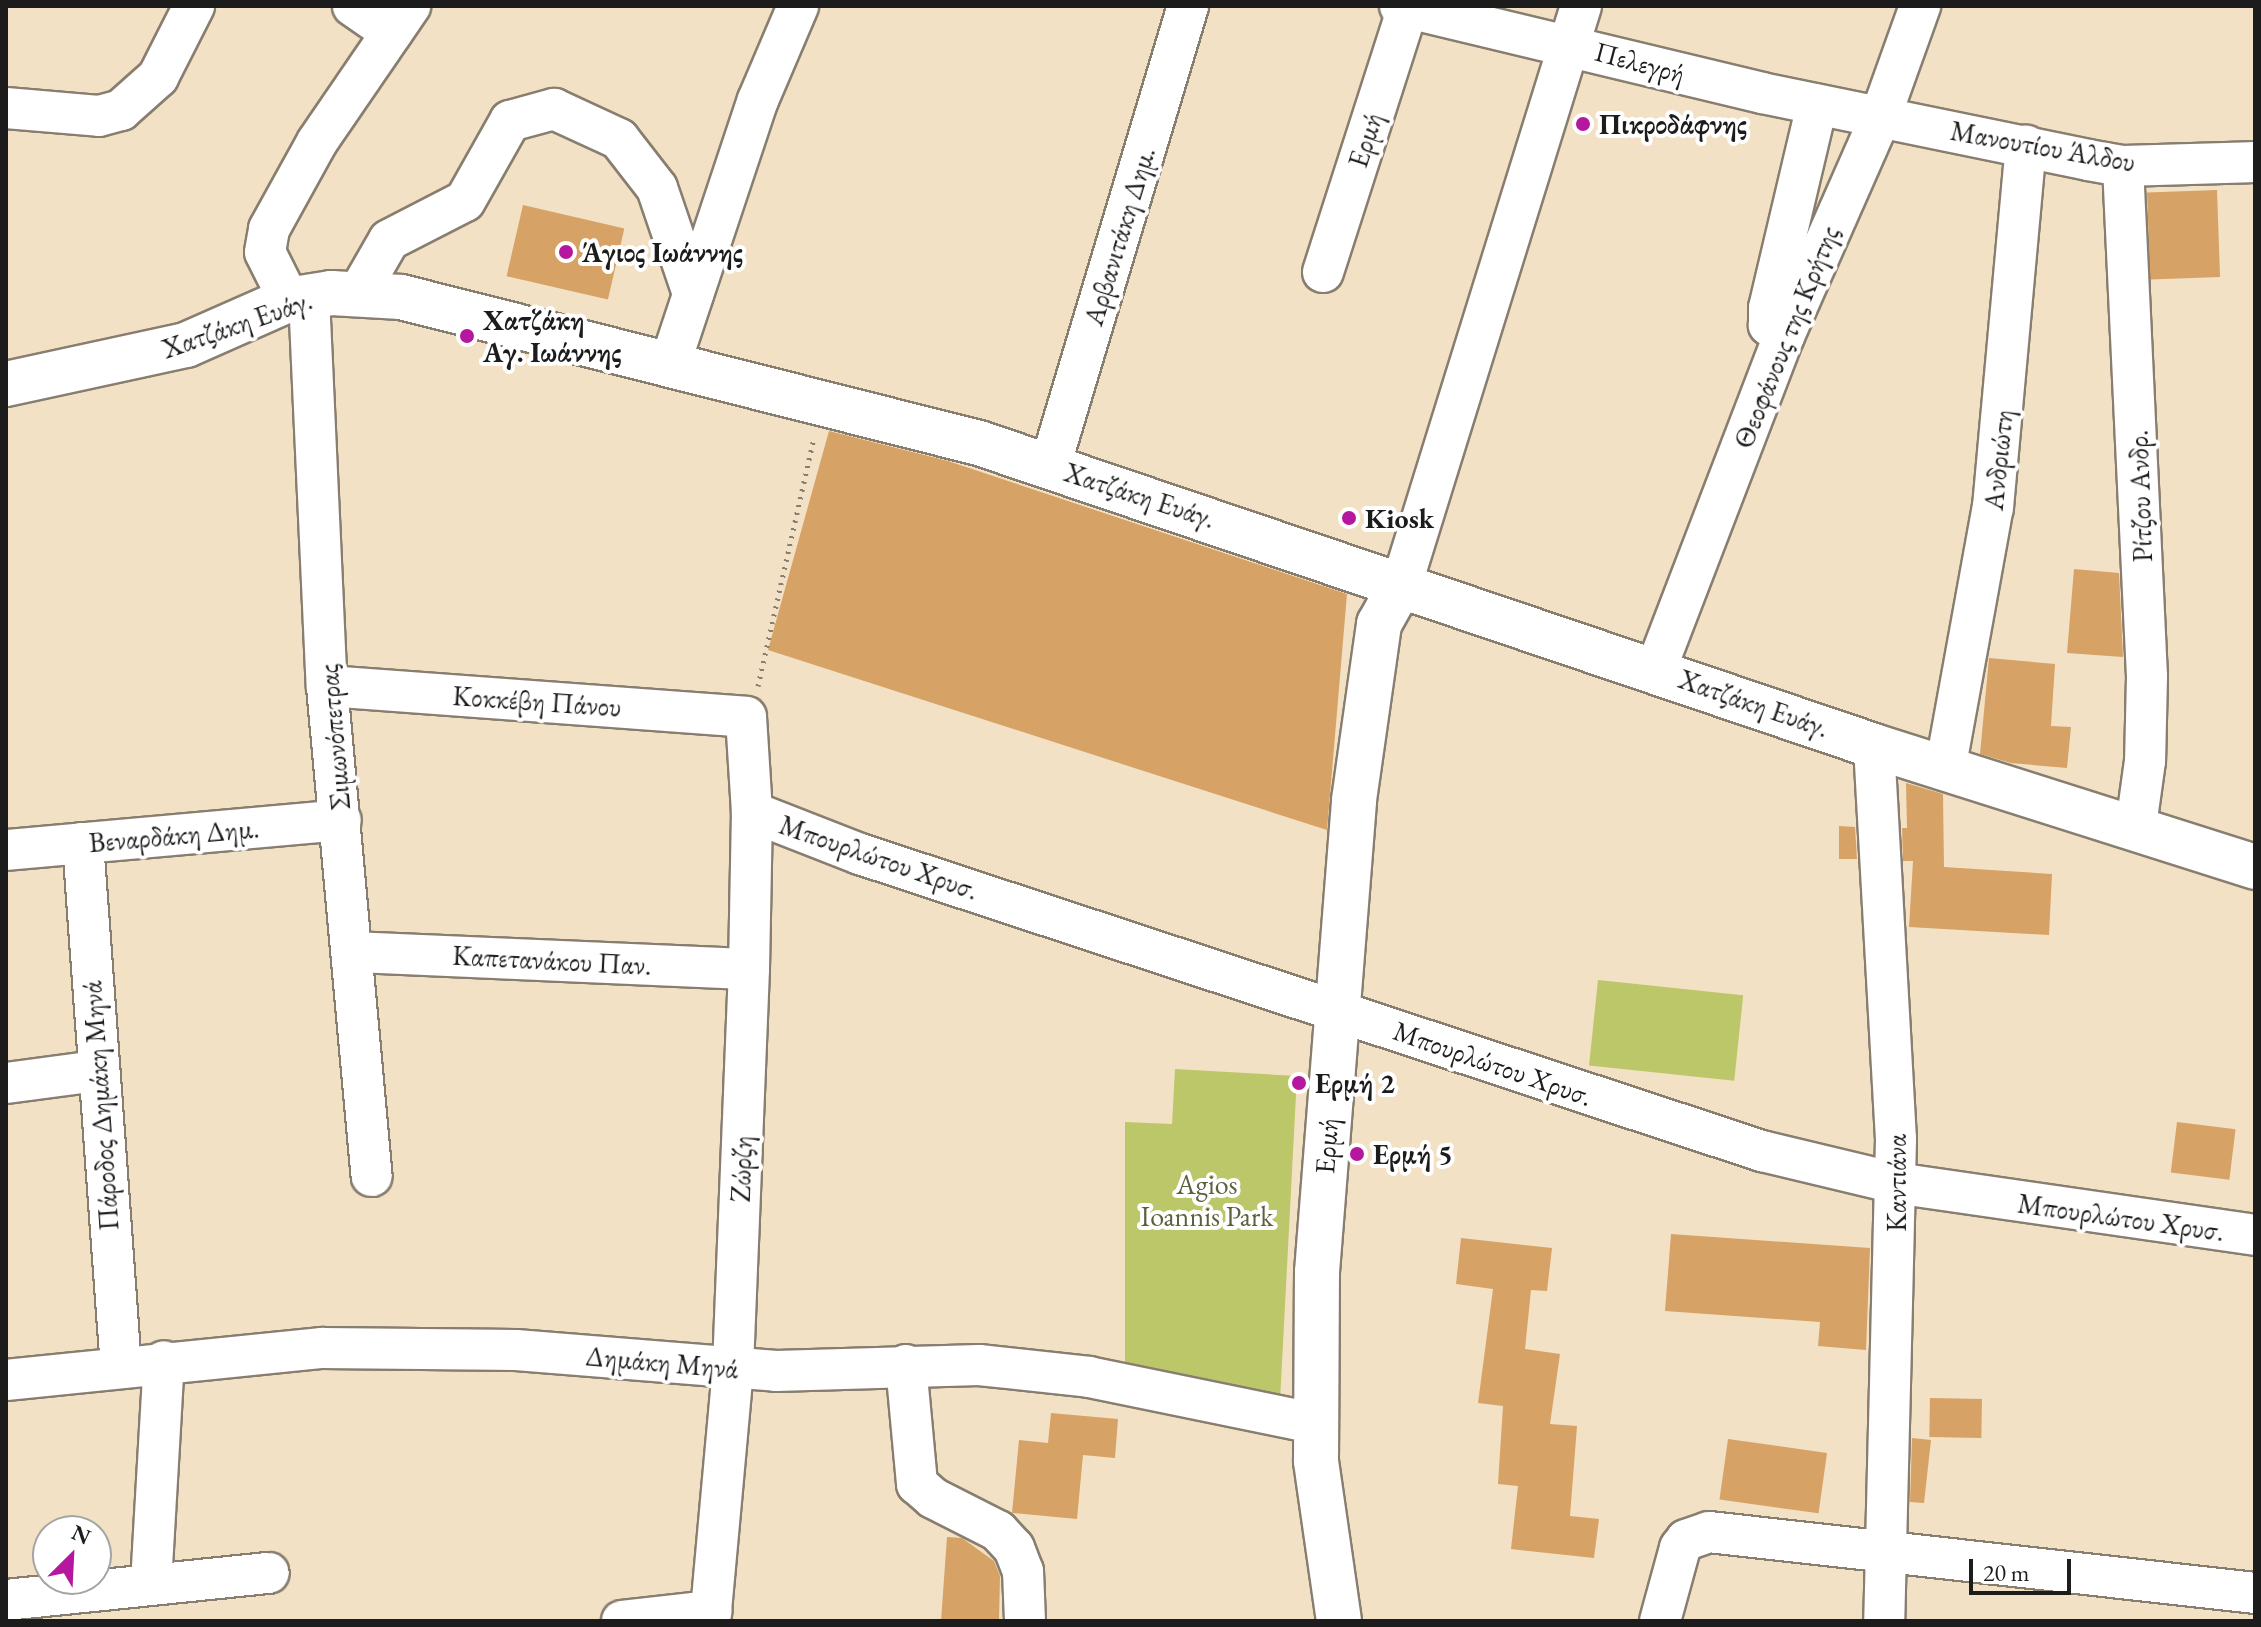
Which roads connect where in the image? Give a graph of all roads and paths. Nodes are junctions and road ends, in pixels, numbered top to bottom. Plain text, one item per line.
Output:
1 (194, 6) edge
2 (353, 6) edge
3 (798, 6) edge
4 (1188, 6) edge
5 (1581, 6) edge
6 (1920, 6) edge
7 (1404, 7) edge
8 (401, 20) edge
9 (1570, 44) junction
10 (1817, 105) junction
11 (6, 108) edge
12 (1880, 118) junction
13 (2026, 146) junction
14 (2255, 162) edge
15 (2123, 166) junction
16 (1323, 272) dead end
17 (358, 294) junction
18 (693, 294) junction
19 (296, 300) junction
20 (1784, 336) junction
21 (671, 361) junction
22 (6, 384) edge
23 (823, 401) junction
24 (1050, 466) junction
25 (1402, 583) junction
26 (1656, 669) junction
27 (327, 686) junction
28 (746, 717) junction
29 (1874, 746) junction
30 (1945, 770) junction
31 (752, 812) junction
32 (341, 820) junction
33 (2136, 826) junction
34 (83, 843) junction
35 (6, 850) edge
36 (2255, 867) edge
37 (354, 952) junction
38 (749, 969) junction
39 (1336, 1009) junction
40 (96, 1071) junction
41 (6, 1083) edge
42 (372, 1176) dead end
43 (1895, 1183) junction
44 (2255, 1235) edge
45 (164, 1361) junction
46 (906, 1365) junction
47 (121, 1368) junction
48 (733, 1369) junction
49 (6, 1380) edge
50 (1314, 1423) junction
51 (1885, 1548) junction
52 (269, 1573) dead end
53 (151, 1584) junction
54 (2255, 1593) edge
55 (6, 1600) edge
56 (710, 1616) edge
57 (622, 1621) edge
58 (1025, 1621) edge
59 (1339, 1621) edge
60 (1660, 1621) edge
61 (1884, 1621) edge

1 - 11 street
2 - 8 street
3 - 18 street
4 - 24 street, Αρβανιτάκη Δημ.
5 - 9 street
6 - 12 street, Θεοφάνους της Κρήτης
7 - 9 street, Πελεγρή
7 - 16 street, Ερμή
8 - 19 street, Σιμωνόπετρας
9 - 10 street, Πελεγρή
9 - 25 street
10 - 12 street, Πελεγρή
10 - 20 street
12 - 13 street, Μανουτίου Άλδου
12 - 20 street, Θεοφάνους της Κρήτης
13 - 15 street, Μανουτίου Άλδου
13 - 30 street, Ανδριώτη
14 - 15 street, Μανουτίου Άλδου
15 - 33 street, Ρίτζου Ανδρ.
17 - 18 street
17 - 19 street, Χατζάκη Ευάγ.
17 - 21 street, Χατζάκη Ευάγ.
18 - 21 street
19 - 22 street, Χατζάκη Ευάγ.
19 - 27 street, Σιμωνόπετρας
20 - 26 street, Θεοφάνους της Κρήτης
21 - 23 street, Χατζάκη Ευάγ.
23 - 24 street, Χατζάκη Ευάγ.
23 - 28 path
24 - 25 street, Χατζάκη Ευάγ.
25 - 26 street, Χατζάκη Ευάγ.
25 - 39 street, Ερμή
26 - 29 street, Χατζάκη Ευάγ.
27 - 28 street, Κοκκέβη Πάνου
27 - 32 street, Σιμωνόπετρας
28 - 31 street, Ζώρζη
29 - 30 street, Χατζάκη Ευάγ.
29 - 43 street, Καντιάνα
30 - 33 street, Χατζάκη Ευάγ.
31 - 38 street, Ζώρζη
31 - 39 street, Μπουρλώτου Χρυσ.
32 - 34 street, Βεναρδάκη Δημ.
32 - 37 street, Σιμωνόπετρας
33 - 36 street, Χατζάκη Ευάγ.
34 - 35 street, Βεναρδάκη Δημ.
34 - 40 street, Πάροδος Δημάκη Μηνά
37 - 38 street, Καπετανάκου Παν.
37 - 42 street, Σιμωνόπετρας
38 - 48 street, Ζώρζη
39 - 43 street, Μπουρλώτου Χρυσ.
39 - 50 street, Ερμή
40 - 41 street
40 - 47 street, Πάροδος Δημάκη Μηνά
43 - 44 street, Μπουρλώτου Χρυσ.
43 - 51 street, Καντιάνα
45 - 47 street, Δημάκη Μηνά
45 - 48 street, Δημάκη Μηνά
45 - 53 street
46 - 48 street, Δημάκη Μηνά
46 - 50 street, Δημάκη Μηνά
46 - 58 street
47 - 49 street, Δημάκη Μηνά
48 - 56 street, Ζώρζη
50 - 59 street, Ερμή
51 - 54 street
51 - 60 street
51 - 61 street, Καντιάνα
52 - 53 street
53 - 55 street
56 - 57 street

